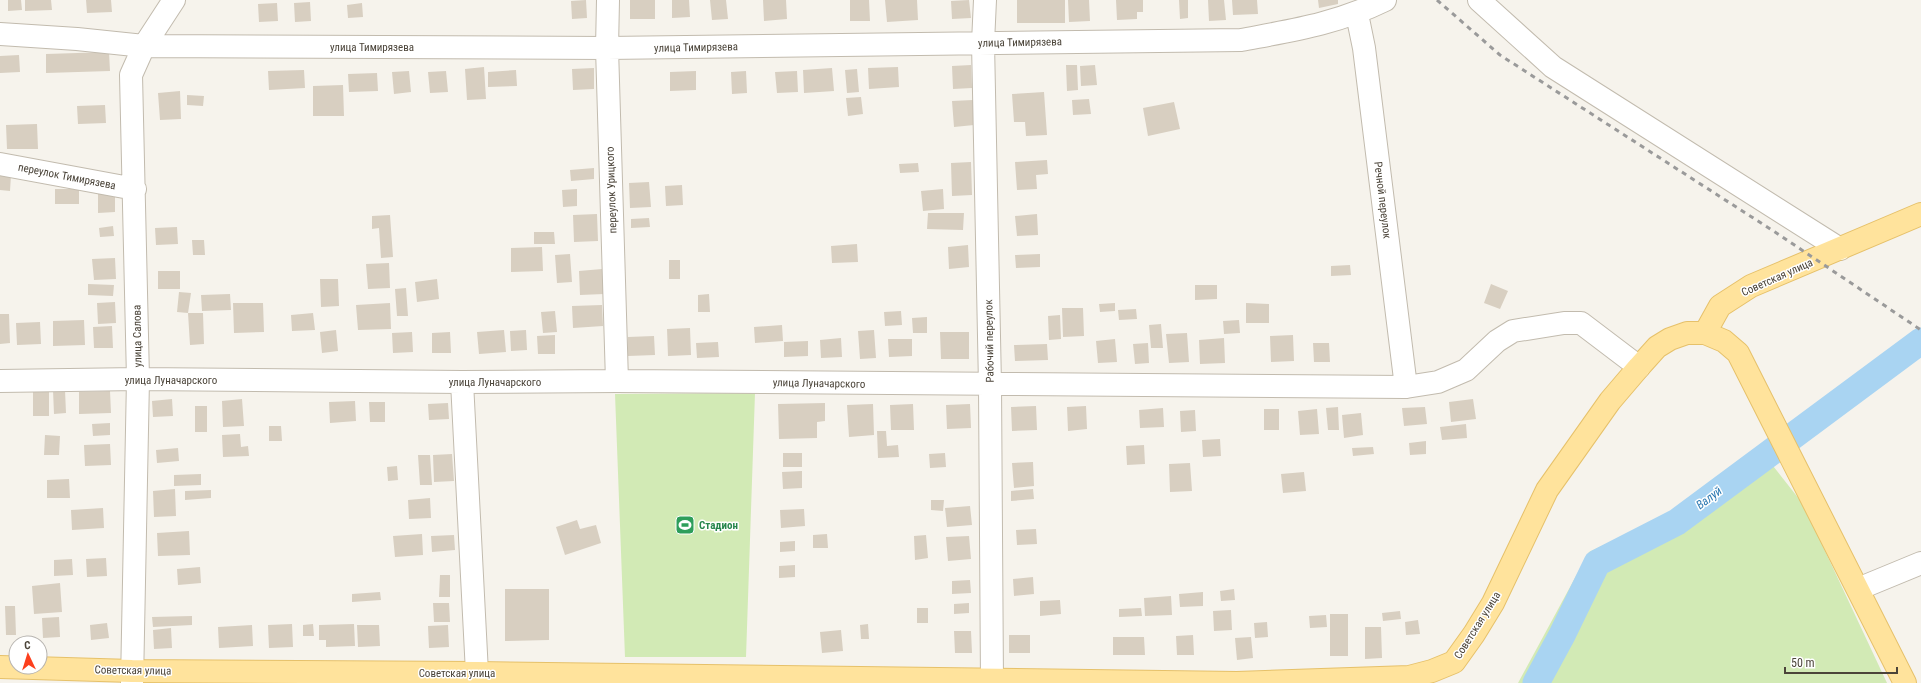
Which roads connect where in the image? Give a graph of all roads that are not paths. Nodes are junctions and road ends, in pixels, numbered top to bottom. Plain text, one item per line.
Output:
1 (174, 0) edge
2 (608, 0) edge
3 (985, 0) edge
4 (1386, 0) edge
5 (1479, 0) edge
6 (1357, 14) junction
7 (0, 34) edge
8 (983, 43) junction
9 (144, 46) junction
10 (607, 48) junction
11 (0, 164) edge
12 (135, 189) junction
13 (1921, 214) edge
14 (1840, 249) junction
15 (1705, 333) junction
16 (1639, 366) junction
17 (5, 377) edge
18 (138, 379) junction
19 (617, 380) junction
20 (462, 382) junction
21 (990, 385) junction
22 (1406, 387) junction
23 (1921, 563) edge
24 (1858, 589) junction
25 (0, 667) edge
26 (477, 673) junction
27 (132, 677) edge
28 (992, 682) edge
29 (1905, 683) edge

1 - 9 street, улица Салова
2 - 10 street, переулок Урицкого
3 - 8 street, Рабочий переулок
4 - 6 street, улица Тимирязева
5 - 14 street
6 - 8 street, улица Тимирязева
6 - 22 street, Речной переулок
7 - 9 street, улица Тимирязева
8 - 10 street, улица Тимирязева
8 - 21 street, Рабочий переулок
9 - 10 street, улица Тимирязева
9 - 12 street, улица Салова
10 - 19 street, переулок Урицкого
11 - 12 street, переулок Тимирязева
12 - 18 street, улица Салова
13 - 14 main road, Советская улица
14 - 15 main road, Советская улица
15 - 16 main road, Советская улица
15 - 24 main road
16 - 22 street, улица Луначарского
16 - 28 main road, Советская улица
17 - 18 street, улица Луначарского
18 - 20 street, улица Луначарского
18 - 27 street, улица Салова
19 - 20 street, улица Луначарского
19 - 21 street, улица Луначарского
20 - 26 street
21 - 22 street, улица Луначарского
21 - 28 street, Рабочий переулок
23 - 24 street
24 - 29 main road
25 - 27 main road, Советская улица
26 - 27 main road, Советская улица
26 - 28 main road, Советская улица

